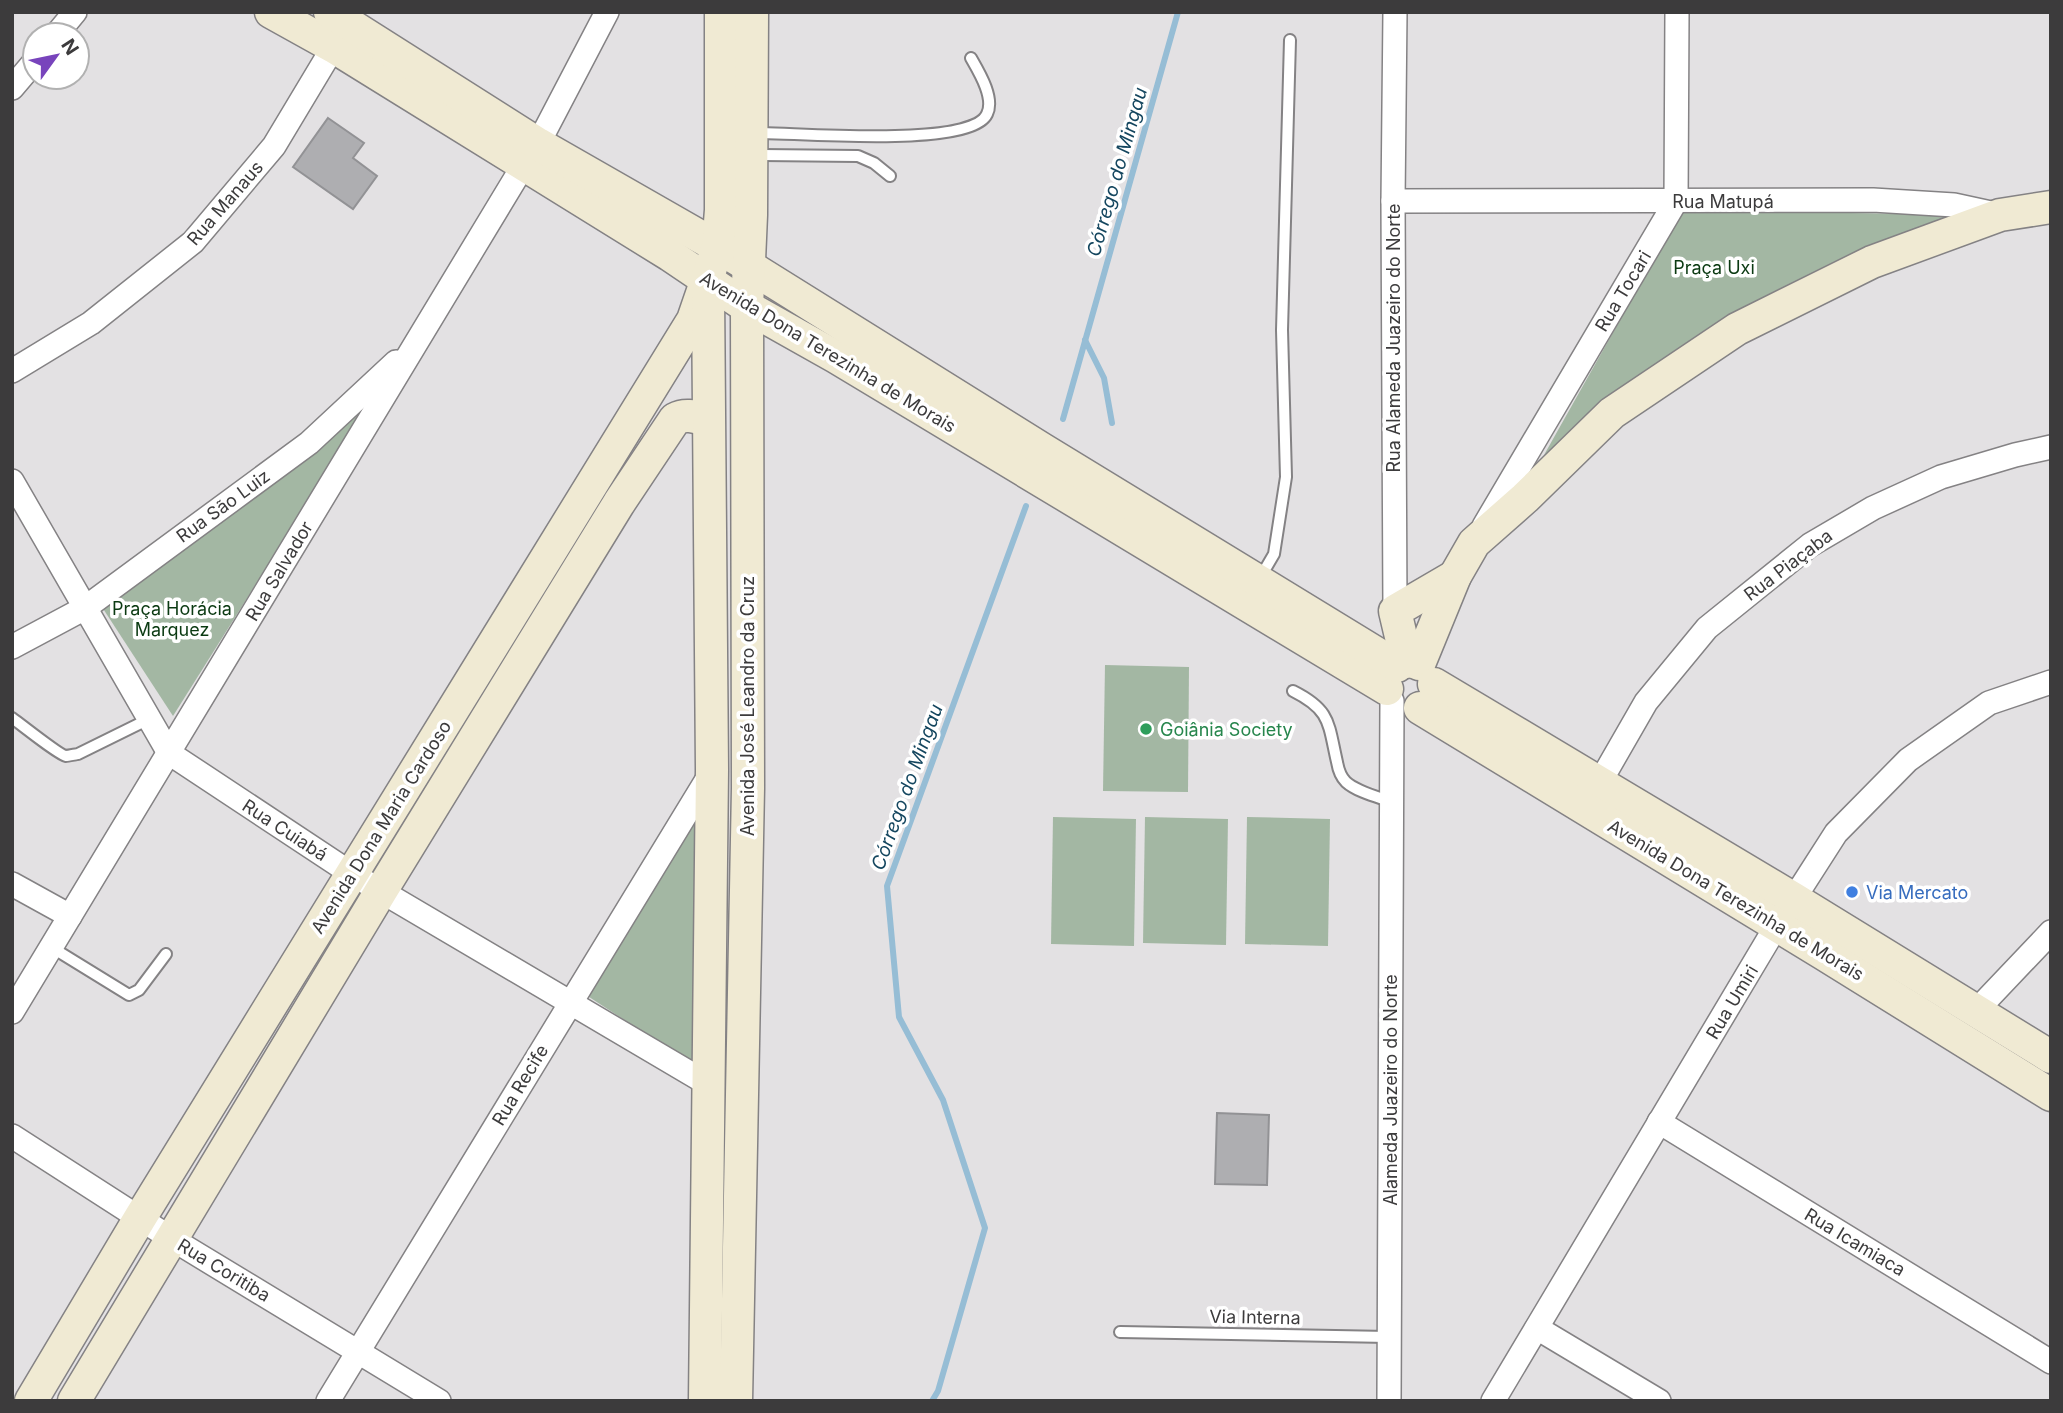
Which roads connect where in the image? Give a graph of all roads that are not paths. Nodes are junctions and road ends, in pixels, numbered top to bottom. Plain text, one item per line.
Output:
1 (271, 12) edge
2 (607, 12) edge
3 (721, 12) edge
4 (752, 12) edge
5 (1395, 12) edge
6 (1676, 12) edge
7 (342, 24) edge
8 (1290, 40) dead end
9 (971, 58) dead end
10 (752, 144) junction
11 (530, 155) junction
12 (890, 176) dead end
13 (1393, 201) junction
14 (1676, 201) junction
15 (2051, 207) edge
16 (2000, 215) junction
17 (718, 247) junction
18 (749, 266) junction
19 (707, 281) junction
20 (747, 307) junction
21 (418, 343) junction
22 (12, 371) edge
23 (708, 420) junction
24 (2051, 447) edge
25 (12, 481) edge
26 (1474, 543) junction
27 (1455, 576) junction
28 (1258, 582) junction
29 (85, 608) junction
30 (1395, 611) junction
31 (12, 648) edge
32 (2051, 682) edge
33 (1409, 685) junction
34 (1293, 691) dead end
35 (12, 718) edge
36 (149, 719) junction
37 (169, 754) junction
38 (712, 770) junction
39 (1600, 782) junction
40 (1392, 791) junction
41 (352, 874) junction
42 (12, 884) edge
43 (381, 891) junction
44 (1794, 899) junction
45 (70, 916) junction
46 (1777, 925) junction
47 (2051, 932) edge
48 (51, 947) junction
49 (166, 954) dead end
50 (571, 1001) junction
51 (1976, 1011) junction
52 (12, 1012) edge
53 (2051, 1057) edge
54 (710, 1085) junction
55 (2051, 1095) edge
56 (1659, 1122) junction
57 (12, 1136) edge
58 (140, 1218) junction
59 (172, 1238) junction
60 (1536, 1328) junction
61 (1120, 1332) dead end
62 (1388, 1337) junction
63 (358, 1352) junction
64 (2051, 1362) edge
65 (31, 1401) edge
66 (74, 1401) edge
67 (328, 1401) edge
68 (439, 1401) edge
69 (705, 1401) edge
70 (736, 1401) edge
71 (1389, 1401) edge
72 (1493, 1401) edge
73 (1658, 1401) edge

1 - 7 main road, Avenida Dona Terezinha de Morais
2 - 11 street, Rua Salvador
3 - 17 main road
4 - 10 main road, Avenida José Leandro da Cruz
5 - 13 street, Rua Alameda Juazeiro do Norte
6 - 14 street
7 - 11 main road, Avenida Dona Terezinha de Morais
7 - 22 street, Rua Manaus
8 - 28 lane
9 - 10 lane
10 - 12 lane
10 - 18 main road, Avenida José Leandro da Cruz
11 - 17 main road, Avenida Dona Terezinha de Morais
11 - 19 main road, Avenida Dona Terezinha de Morais
11 - 21 street, Rua Salvador
13 - 14 street, Rua Matupá
13 - 30 street, Rua Alameda Juazeiro do Norte
14 - 16 street, Rua Matupá
14 - 26 street, Rua Tocari
15 - 16 main road, Rua Matupá
16 - 26 main road
17 - 18 main road, Avenida Dona Terezinha de Morais
17 - 19 main road, Avenida Dona Maria Cardoso
18 - 20 main road, Avenida José Leandro da Cruz
18 - 28 main road, Avenida Dona Terezinha de Morais
19 - 20 main road, Avenida Dona Terezinha de Morais
19 - 23 main road, Avenida José Leandro da Cruz
19 - 41 main road, Avenida Dona Maria Cardoso
20 - 33 main road, Avenida Dona Terezinha de Morais
20 - 70 main road, Avenida José Leandro da Cruz
21 - 29 street, Rua São Luiz
21 - 37 street, Rua Salvador
23 - 38 main road, Avenida José Leandro da Cruz
23 - 43 main road, Avenida Dona Maria Cardoso
24 - 39 street, Rua Piaçaba
25 - 29 street, Rua Cuiabá
26 - 27 main road
27 - 30 main road
27 - 33 main road
28 - 33 main road, Avenida Dona Terezinha de Morais
29 - 31 street, Rua São Luiz
29 - 36 street, Rua Cuiabá
30 - 33 main road, Rua Alameda Juazeiro do Norte
32 - 44 street, Rua Umiri
33 - 39 main road, Avenida Dona Terezinha de Morais
33 - 40 street, Alameda Juazeiro do Norte
33 - 46 main road, Avenida Dona Terezinha de Morais
34 - 40 lane
35 - 36 lane
36 - 37 street, Rua Cuiabá
37 - 41 street, Rua Cuiabá
37 - 45 street, Rua Salvador
38 - 50 street, Rua Recife
38 - 54 main road, Avenida José Leandro da Cruz
39 - 44 main road, Avenida Dona Terezinha de Morais
40 - 62 street, Alameda Juazeiro do Norte
41 - 43 street, Rua Cuiabá
41 - 58 main road, Avenida Dona Maria Cardoso
42 - 45 street
43 - 50 street, Rua Cuiabá
43 - 59 main road, Avenida Dona Maria Cardoso
44 - 46 street, Rua Umiri
44 - 51 main road, Avenida Dona Terezinha de Morais
45 - 48 street, Rua Salvador
46 - 55 main road, Avenida Dona Terezinha de Morais
46 - 56 street, Rua Umiri
47 - 51 street
48 - 49 lane
48 - 52 street, Rua Salvador
50 - 54 street, Rua Cuiabá
50 - 63 street, Rua Recife
51 - 53 main road, Avenida Dona Terezinha de Morais
54 - 69 main road, Avenida José Leandro da Cruz
56 - 60 street, Rua Umiri
56 - 64 street, Rua Icamiaca
57 - 58 street, Rua Coritiba
58 - 59 street, Rua Coritiba
58 - 65 main road, Avenida Dona Maria Cardoso
59 - 63 street, Rua Coritiba
59 - 66 main road, Avenida Dona Maria Cardoso
60 - 72 street, Rua Umiri
60 - 73 street
61 - 62 lane, Via Interna
62 - 71 street, Alameda Juazeiro do Norte
63 - 67 street, Rua Recife
63 - 68 street, Rua Coritiba

